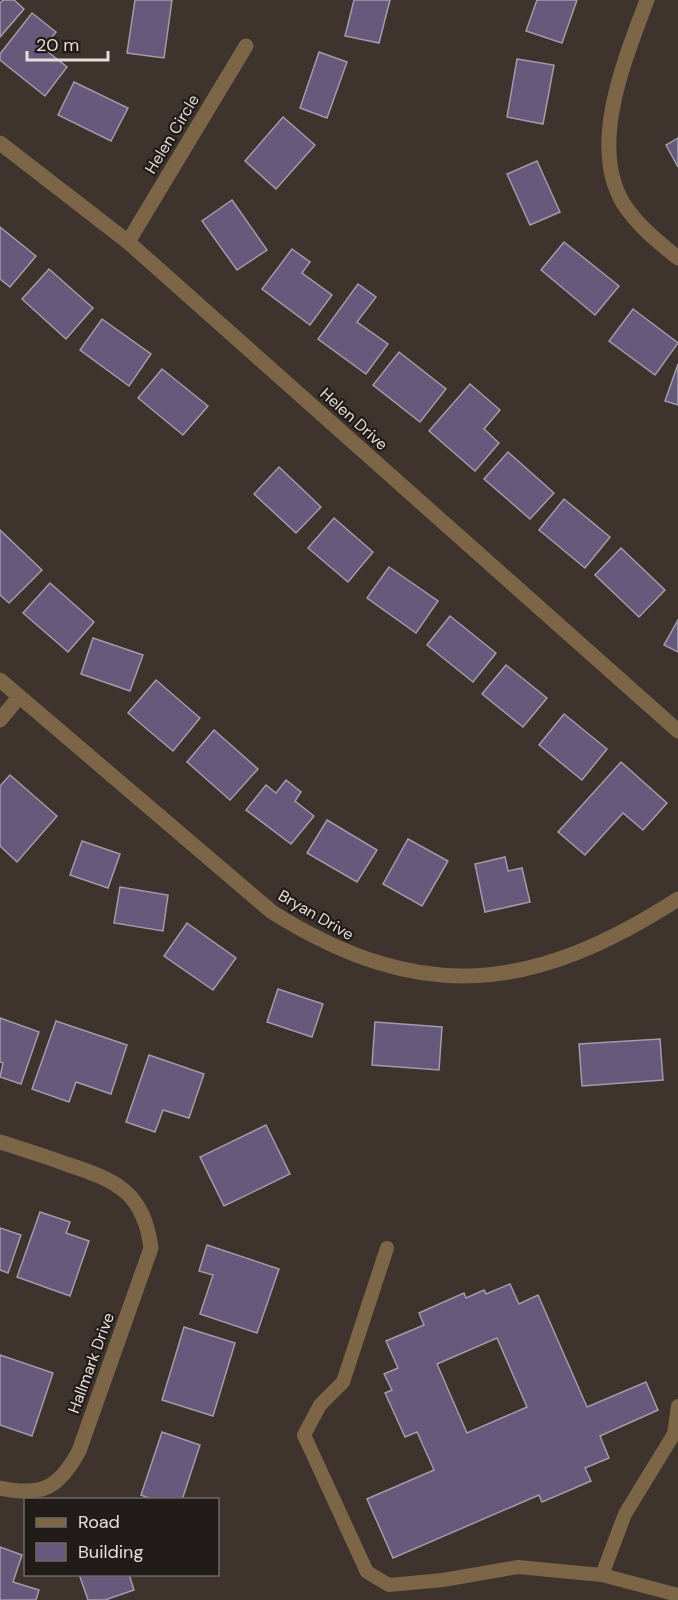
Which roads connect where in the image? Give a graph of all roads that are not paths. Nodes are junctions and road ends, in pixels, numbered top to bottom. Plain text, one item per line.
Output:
1 (647, 0) edge
2 (246, 46) dead end
3 (0, 143) edge
4 (128, 242) junction
5 (678, 258) edge
6 (0, 680) edge
7 (20, 697) junction
8 (0, 720) edge
9 (678, 731) edge
10 (678, 899) edge
11 (0, 1142) edge
12 (387, 1248) dead end
13 (678, 1406) edge
14 (0, 1488) edge
15 (603, 1575) junction
16 (678, 1595) edge

1 - 5 street
2 - 4 street, Helen Circle
3 - 4 street, Helen Drive
4 - 9 street, Helen Drive
6 - 7 street, Bryan Drive
7 - 8 street
7 - 10 street, Bryan Drive
11 - 14 street, Hallmark Drive
12 - 15 lane
13 - 15 lane
15 - 16 lane

